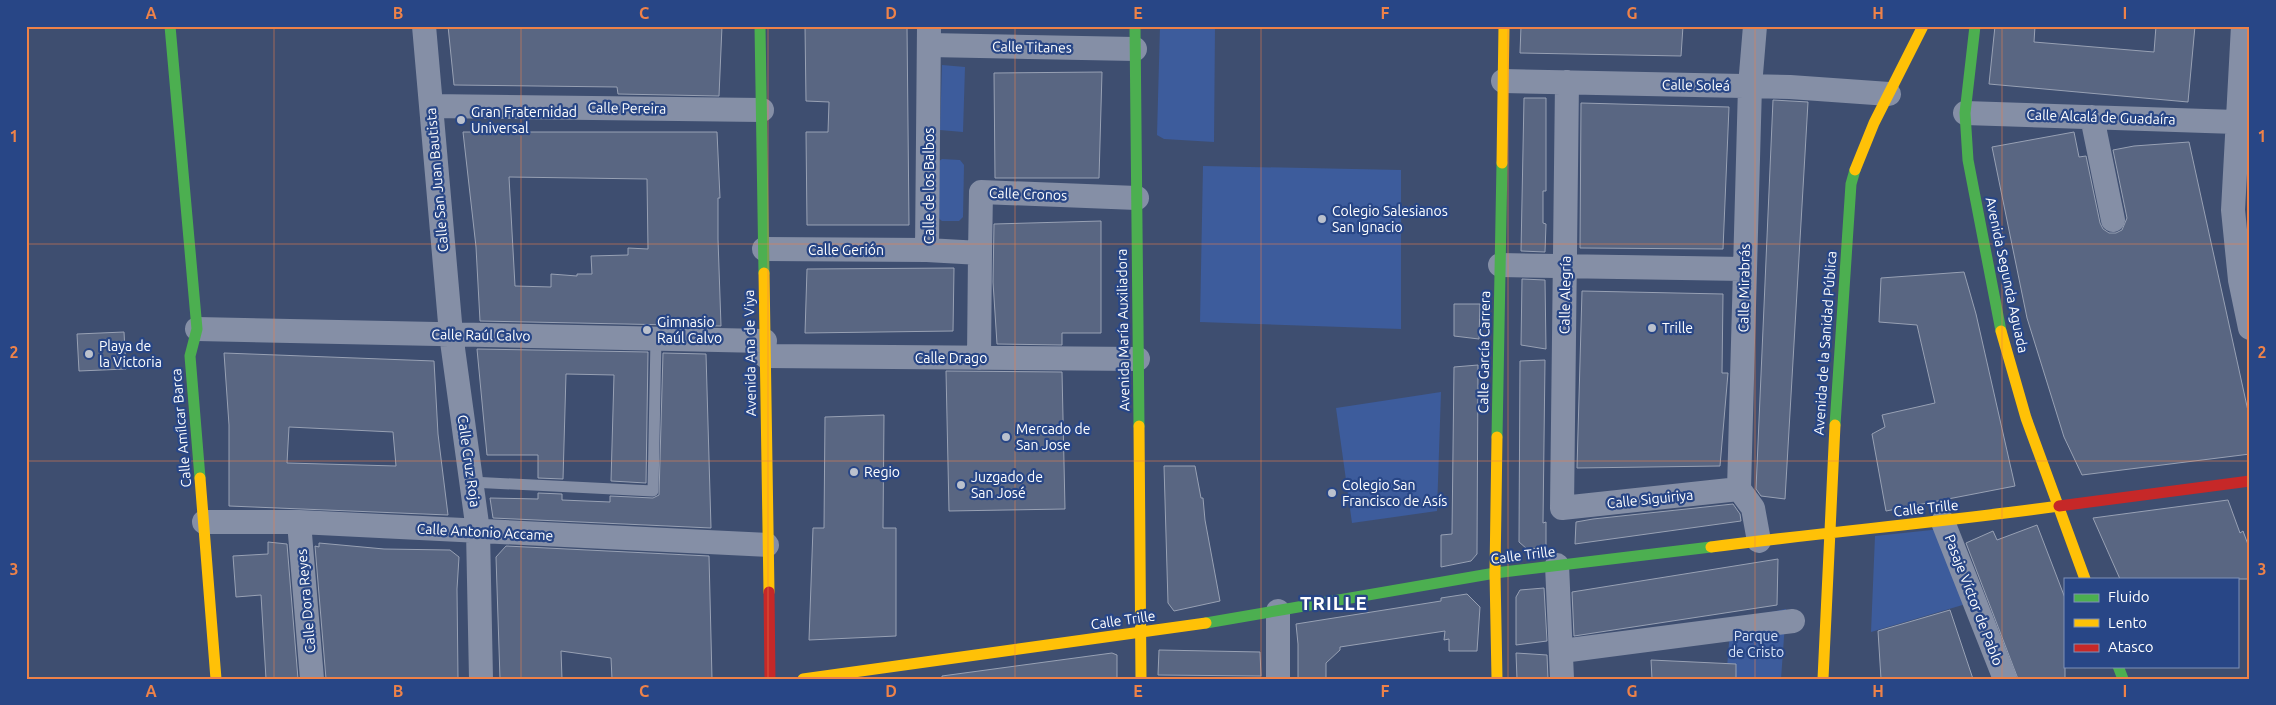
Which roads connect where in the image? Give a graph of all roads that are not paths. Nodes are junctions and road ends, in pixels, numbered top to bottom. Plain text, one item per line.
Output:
1 (170, 26) edge
2 (424, 26) edge
3 (760, 26) edge
4 (1504, 26) edge
5 (1755, 26) edge
6 (1923, 26) edge
7 (1975, 26) edge
8 (2243, 26) edge
9 (929, 36) edge
10 (1135, 38) edge
11 (1503, 81) junction
12 (1567, 82) junction
13 (1750, 86) junction
14 (1889, 94) junction
15 (431, 106) junction
16 (762, 110) junction
17 (1965, 113) junction
18 (2092, 117) junction
19 (2236, 122) junction
20 (1137, 198) junction
21 (2113, 220) dead end
22 (764, 249) junction
23 (928, 250) junction
24 (980, 253) junction
25 (1500, 265) junction
26 (1565, 266) junction
27 (1744, 269) junction
28 (2250, 328) edge
29 (197, 329) junction
30 (451, 334) junction
31 (656, 339) junction
32 (765, 349) junction
33 (979, 358) junction
34 (1138, 359) junction
35 (2250, 481) edge
36 (471, 482) junction
37 (1739, 489) junction
38 (2058, 507) junction
39 (1562, 508) joint
40 (204, 522) junction
41 (299, 522) junction
42 (1943, 522) junction
43 (478, 531) junction
44 (1829, 532) junction
45 (1759, 540) junction
46 (767, 545) junction
47 (1557, 566) junction
48 (1495, 573) junction
49 (2085, 578) edge
50 (1278, 611) junction
51 (1793, 621) dead end
52 (1141, 633) junction
53 (1562, 651) junction
54 (216, 679) edge
55 (312, 679) edge
56 (481, 679) edge
57 (770, 679) edge
58 (803, 679) edge
59 (1141, 679) edge
60 (1278, 679) edge
61 (1497, 679) edge
62 (1562, 679) edge
63 (1823, 679) edge
64 (2005, 679) edge

1 - 29 street, Calle Amílcar Barca
2 - 15 street, Calle San Juan Bautista
3 - 16 street, Avenida Ana de Viya
4 - 11 street, Calle García Carrera
5 - 13 street, Calle Mirabrás
6 - 14 street, Avenida de la Sanidad Pública
7 - 17 street, Avenida Segunda Aguada
8 - 19 street
9 - 10 street, Calle Titanes
9 - 23 street, Calle de los Balbos
10 - 20 street, Avenida María Auxiliadora
11 - 12 street, Calle Soleá
11 - 25 street, Calle García Carrera
12 - 13 street, Calle Soleá
12 - 26 street, Calle Alegría
13 - 14 street, Calle Soleá
13 - 27 street, Calle Mirabrás
14 - 44 street, Avenida de la Sanidad Pública
15 - 16 street, Calle Pereira
15 - 30 street, Calle San Juan Bautista
16 - 22 street, Avenida Ana de Viya
17 - 18 street, Calle Alcalá de Guadaíra
17 - 38 street, Avenida Segunda Aguada
18 - 19 street, Calle Alcalá de Guadaíra
18 - 21 street
19 - 28 street
20 - 24 street, Calle Cronos
20 - 34 street, Avenida María Auxiliadora
22 - 23 street, Calle Gerión
22 - 32 street, Avenida Ana de Viya
23 - 24 street, Calle de los Balbos
24 - 33 street
25 - 26 street
25 - 48 street, Calle García Carrera
26 - 27 street
26 - 39 street, Calle Alegría
27 - 37 street, Calle Mirabrás
29 - 30 street, Calle Raúl Calvo
29 - 40 street, Calle Amílcar Barca
30 - 31 street, Calle Raúl Calvo
30 - 36 street, Calle Cruz Roja
31 - 32 street, Calle Raúl Calvo
31 - 36 lane
32 - 33 street, Calle Drago
32 - 46 street, Avenida Ana de Viya
33 - 34 street, Calle Drago
34 - 52 street, Avenida María Auxiliadora
35 - 38 street, Calle Trille
36 - 43 street, Calle Cruz Roja
37 - 39 street, Calle Siguiriya
37 - 45 street
38 - 42 street, Calle Trille
38 - 49 street, Avenida Segunda Aguada
40 - 41 street, Calle Antonio Accame
40 - 54 street, Calle Amílcar Barca
41 - 43 street, Calle Antonio Accame
41 - 55 street, Calle Dora Reyes
42 - 44 street, Calle Trille
42 - 64 street, Pasaje Víctor de Pablo
43 - 46 street, Calle Antonio Accame
43 - 56 street, Calle Cruz Roja
44 - 45 street, Calle Trille
44 - 63 street, Avenida de la Sanidad Pública
45 - 47 street, Calle Trille
46 - 57 street, Avenida Ana de Viya
47 - 48 street, Calle Trille
47 - 53 street
48 - 50 street, Calle Trille
48 - 61 street, Calle García Carrera
50 - 52 street, Calle Trille
50 - 60 street
51 - 53 street
52 - 58 street, Calle Trille
52 - 59 street, Avenida María Auxiliadora
53 - 62 street

